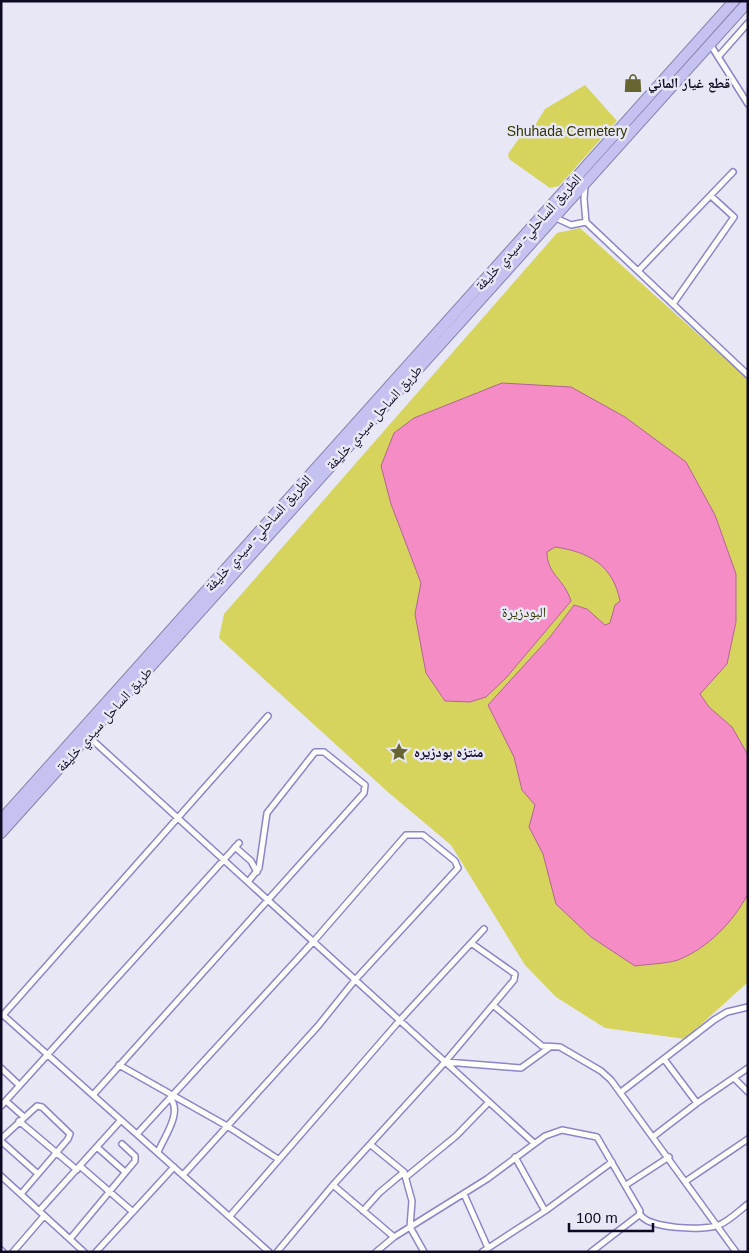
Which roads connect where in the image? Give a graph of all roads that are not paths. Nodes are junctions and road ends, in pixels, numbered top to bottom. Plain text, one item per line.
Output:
1 (734, 1) edge
2 (748, 2) edge
3 (748, 22) edge
4 (710, 44) junction
5 (718, 57) junction
6 (748, 104) edge
7 (733, 172) dead end
8 (585, 182) junction
9 (711, 196) junction
10 (554, 217) junction
11 (586, 222) junction
12 (638, 271) junction
13 (673, 304) junction
14 (748, 374) edge
15 (129, 683) junction
16 (268, 716) dead end
17 (88, 736) junction
18 (178, 818) junction
19 (1, 820) edge
20 (1, 833) edge
21 (224, 860) junction
22 (257, 872) junction
23 (248, 882) junction
24 (267, 899) junction
25 (484, 929) dead end
26 (313, 942) junction
27 (471, 943) junction
28 (355, 980) junction
29 (493, 1004) junction
30 (748, 1007) edge
31 (2, 1014) edge
32 (400, 1020) junction
33 (550, 1047) junction
34 (48, 1055) junction
35 (664, 1059) junction
36 (445, 1062) junction
37 (119, 1065) junction
38 (1, 1068) edge
39 (748, 1068) edge
40 (734, 1078) junction
41 (19, 1085) junction
42 (621, 1092) junction
43 (748, 1092) edge
44 (93, 1095) junction
45 (171, 1097) junction
46 (6, 1100) junction
47 (489, 1102) junction
48 (697, 1102) junction
49 (1, 1106) edge
50 (24, 1117) junction
51 (121, 1120) junction
52 (19, 1122) junction
53 (227, 1126) junction
54 (136, 1134) junction
55 (654, 1136) junction
56 (748, 1139) edge
57 (1, 1140) edge
58 (534, 1143) junction
59 (122, 1144) dead end
60 (371, 1145) junction
61 (98, 1148) junction
62 (158, 1152) junction
63 (57, 1153) junction
64 (515, 1157) junction
65 (669, 1157) junction
66 (278, 1159) junction
67 (612, 1162) junction
68 (174, 1166) junction
69 (79, 1168) junction
70 (125, 1172) junction
71 (38, 1174) junction
72 (183, 1175) junction
73 (405, 1175) junction
74 (1, 1176) edge
75 (6, 1180) junction
76 (686, 1181) junction
77 (626, 1185) junction
78 (1, 1186) edge
79 (333, 1186) junction
80 (109, 1191) junction
81 (21, 1194) junction
82 (464, 1194) junction
83 (748, 1204) edge
84 (363, 1211) junction
85 (545, 1211) junction
86 (133, 1212) junction
87 (42, 1213) junction
88 (640, 1214) junction
89 (230, 1216) junction
90 (718, 1226) junction
91 (410, 1228) junction
92 (394, 1237) junction
93 (70, 1239) junction
94 (488, 1248) junction
95 (13, 1252) edge
96 (84, 1252) edge
97 (96, 1252) edge
98 (269, 1252) edge
99 (277, 1252) edge
100 (376, 1252) edge
101 (424, 1252) edge
102 (482, 1252) edge
103 (590, 1252) edge
104 (736, 1252) edge

1 - 15 highway, الطريق الساحلي- سيدي خليفة
2 - 4 highway, طريق الساحل سيدي خليفة
3 - 5 street
4 - 5 street
4 - 8 highway, طريق الساحل سيدي خليفة
5 - 6 street
7 - 9 street
8 - 10 highway, طريق الساحل سيدي خليفة
8 - 11 street
9 - 12 street
9 - 13 street
10 - 11 street
10 - 15 highway, طريق الساحل سيدي خليفة
11 - 12 street
12 - 13 street
13 - 14 street
15 - 17 highway, طريق الساحل سيدي خليفة
15 - 19 highway, الطريق الساحلي- سيدي خليفة
16 - 18 street
17 - 18 street
17 - 20 highway, طريق الساحل سيدي خليفة
18 - 21 street
18 - 31 street
21 - 22 street
21 - 23 street
21 - 34 street
22 - 23 street
22 - 24 street
23 - 24 street
24 - 26 street
24 - 37 street
25 - 27 street
26 - 28 street
26 - 28 street
26 - 45 street
27 - 29 street
27 - 32 street
28 - 32 street
28 - 53 street
29 - 33 street
29 - 36 street
30 - 35 street
31 - 34 street
32 - 36 street
32 - 66 street
33 - 36 street
33 - 42 street
34 - 41 street
34 - 44 street
35 - 42 street
35 - 48 street
36 - 47 street
36 - 60 street
37 - 44 street
37 - 45 street
38 - 41 street
39 - 40 street
40 - 43 street
40 - 48 street
41 - 46 street
42 - 55 street
44 - 51 street
45 - 53 street
45 - 54 street
45 - 62 street
46 - 49 street
46 - 50 street
47 - 58 street
47 - 73 street
48 - 55 street
50 - 52 street
50 - 63 street
51 - 54 street
51 - 61 street
52 - 57 street
52 - 63 street
53 - 66 street
53 - 72 street
54 - 62 street
55 - 65 street
56 - 76 street
57 - 71 street
58 - 64 street
58 - 67 street
59 - 70 street
60 - 73 street
60 - 79 street
61 - 69 street
61 - 70 street
62 - 68 street
63 - 69 street
63 - 71 street
64 - 82 street
64 - 85 street
65 - 76 street
65 - 77 street
66 - 89 street
67 - 77 street
67 - 85 street
68 - 72 street
68 - 86 street
69 - 80 street
69 - 87 street
70 - 80 street
71 - 81 street
72 - 89 street
73 - 84 street
73 - 91 street
74 - 75 street
75 - 78 street
75 - 81 street
76 - 90 street
77 - 88 street
79 - 84 street
79 - 99 street
80 - 86 street
80 - 93 street
81 - 87 street
82 - 91 street
82 - 94 street
83 - 90 street
84 - 92 street
85 - 94 street
86 - 97 street
87 - 93 street
87 - 95 street
88 - 90 street
88 - 103 street
89 - 98 street
90 - 104 street
91 - 92 street
91 - 101 street
92 - 100 street
93 - 96 street
94 - 102 street

